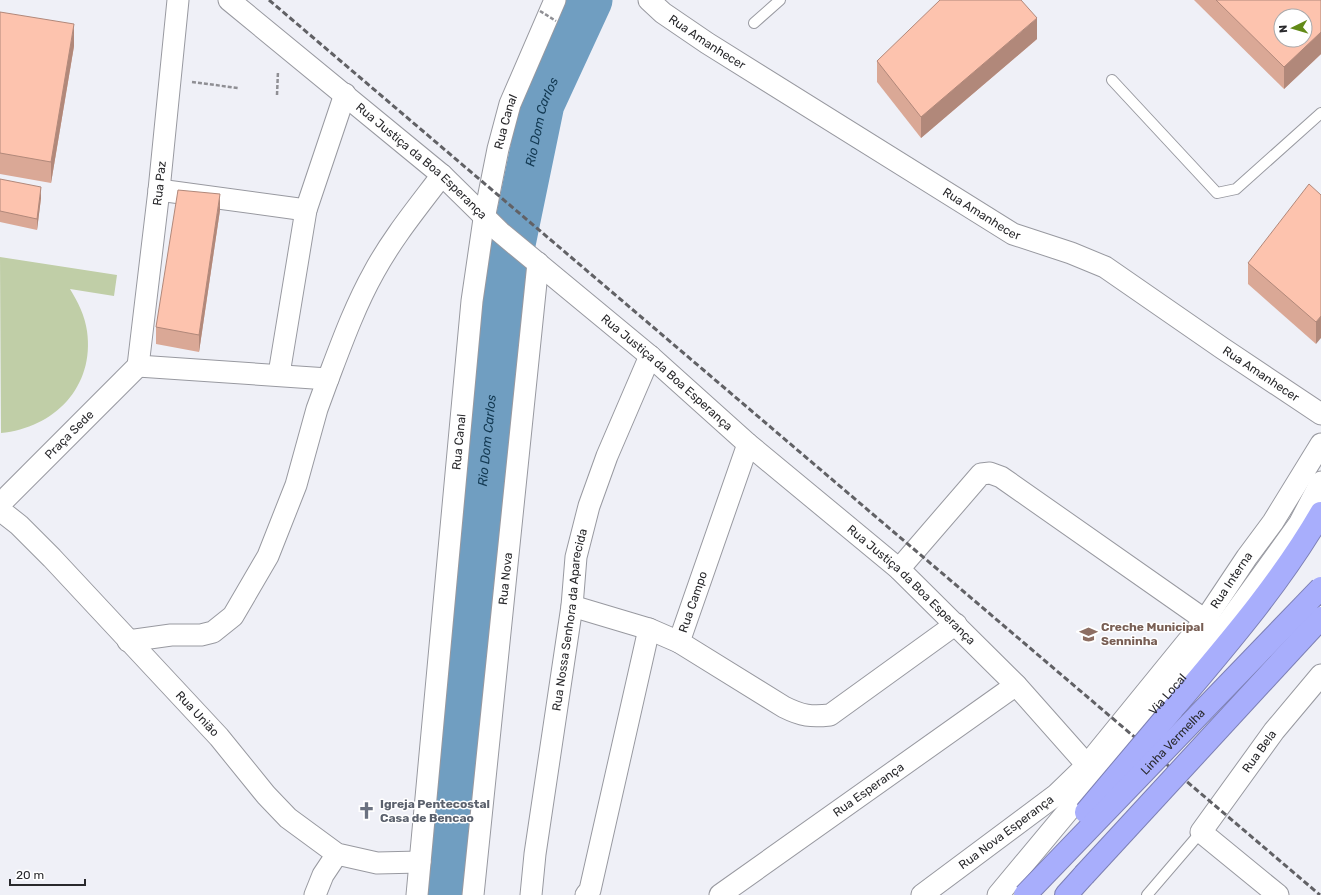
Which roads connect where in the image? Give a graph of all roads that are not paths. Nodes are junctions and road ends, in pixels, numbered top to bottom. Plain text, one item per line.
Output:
1 (178, 0) edge
2 (229, 0) edge
3 (649, 0) edge
4 (780, 0) edge
5 (547, 5) edge
6 (754, 23) dead end
7 (1112, 80) dead end
8 (345, 94) junction
9 (1321, 113) edge
10 (442, 175) junction
11 (159, 190) junction
12 (306, 210) junction
13 (484, 219) junction
14 (530, 257) junction
15 (650, 356) junction
16 (138, 366) junction
17 (279, 374) junction
18 (328, 378) junction
19 (1321, 414) edge
20 (748, 444) junction
21 (1321, 444) edge
22 (1321, 482) edge
23 (0, 504) edge
24 (0, 510) edge
25 (1321, 513) edge
26 (899, 569) junction
27 (1321, 588) edge
28 (572, 606) junction
29 (1321, 618) edge
30 (1205, 620) junction
31 (956, 624) junction
32 (648, 629) junction
33 (128, 641) junction
34 (679, 642) junction
35 (1321, 675) edge
36 (1016, 685) junction
37 (1086, 765) junction
38 (1201, 832) junction
39 (337, 854) junction
40 (420, 862) junction
41 (315, 895) edge
42 (417, 895) edge
43 (473, 895) edge
44 (531, 895) edge
45 (586, 895) edge
46 (720, 895) edge
47 (922, 895) edge
48 (998, 895) edge
49 (1016, 895) edge
50 (1024, 895) edge
51 (1066, 895) edge
52 (1147, 895) edge
53 (1278, 895) edge

1 - 11 street, Rua Paz
2 - 8 street, Rua Justiça da Boa Esperança
3 - 19 street, Rua Amanhecer
4 - 6 lane
5 - 13 street, Rua Canal
7 - 9 lane
8 - 10 street, Rua Justiça da Boa Esperança
8 - 12 street
10 - 13 street, Rua Justiça da Boa Esperança
10 - 18 street
11 - 12 street
11 - 16 street, Rua Paz
12 - 17 street
13 - 14 street, Rua Justiça da Boa Esperança
13 - 40 street, Rua Canal
14 - 15 street, Rua Justiça da Boa Esperança
14 - 43 street, Rua Nova
15 - 20 street, Rua Justiça da Boa Esperança
15 - 28 street, Rua Nossa Senhora da Aparecida
16 - 17 street
16 - 23 street, Praça Sede
17 - 18 street
18 - 33 street
20 - 26 street, Rua Justiça da Boa Esperança
20 - 34 street, Rua Campo
21 - 30 street, Rua Interna
22 - 48 street, Via Local
24 - 33 street, Rua União
25 - 49 highway, bridge
26 - 30 street
26 - 31 street, Rua Justiça da Boa Esperança
27 - 50 highway, Linha Vermelha, bridge
28 - 32 street
28 - 44 street, Rua Nossa Senhora da Aparecida
29 - 51 highway, Linha Vermelha, bridge
30 - 37 street, Rua Interna
31 - 34 street, Rua Campo
31 - 36 street, Rua Justiça da Boa Esperança
32 - 34 street
32 - 45 street
33 - 39 street, Rua União
35 - 38 street, Rua Bela
36 - 37 street, Rua Justiça da Boa Esperança
36 - 46 street, Rua Esperança
37 - 47 street, Rua Nova Esperança
38 - 52 lane
38 - 53 street
39 - 40 street, Rua União
39 - 41 street
40 - 42 street, Rua Canal

